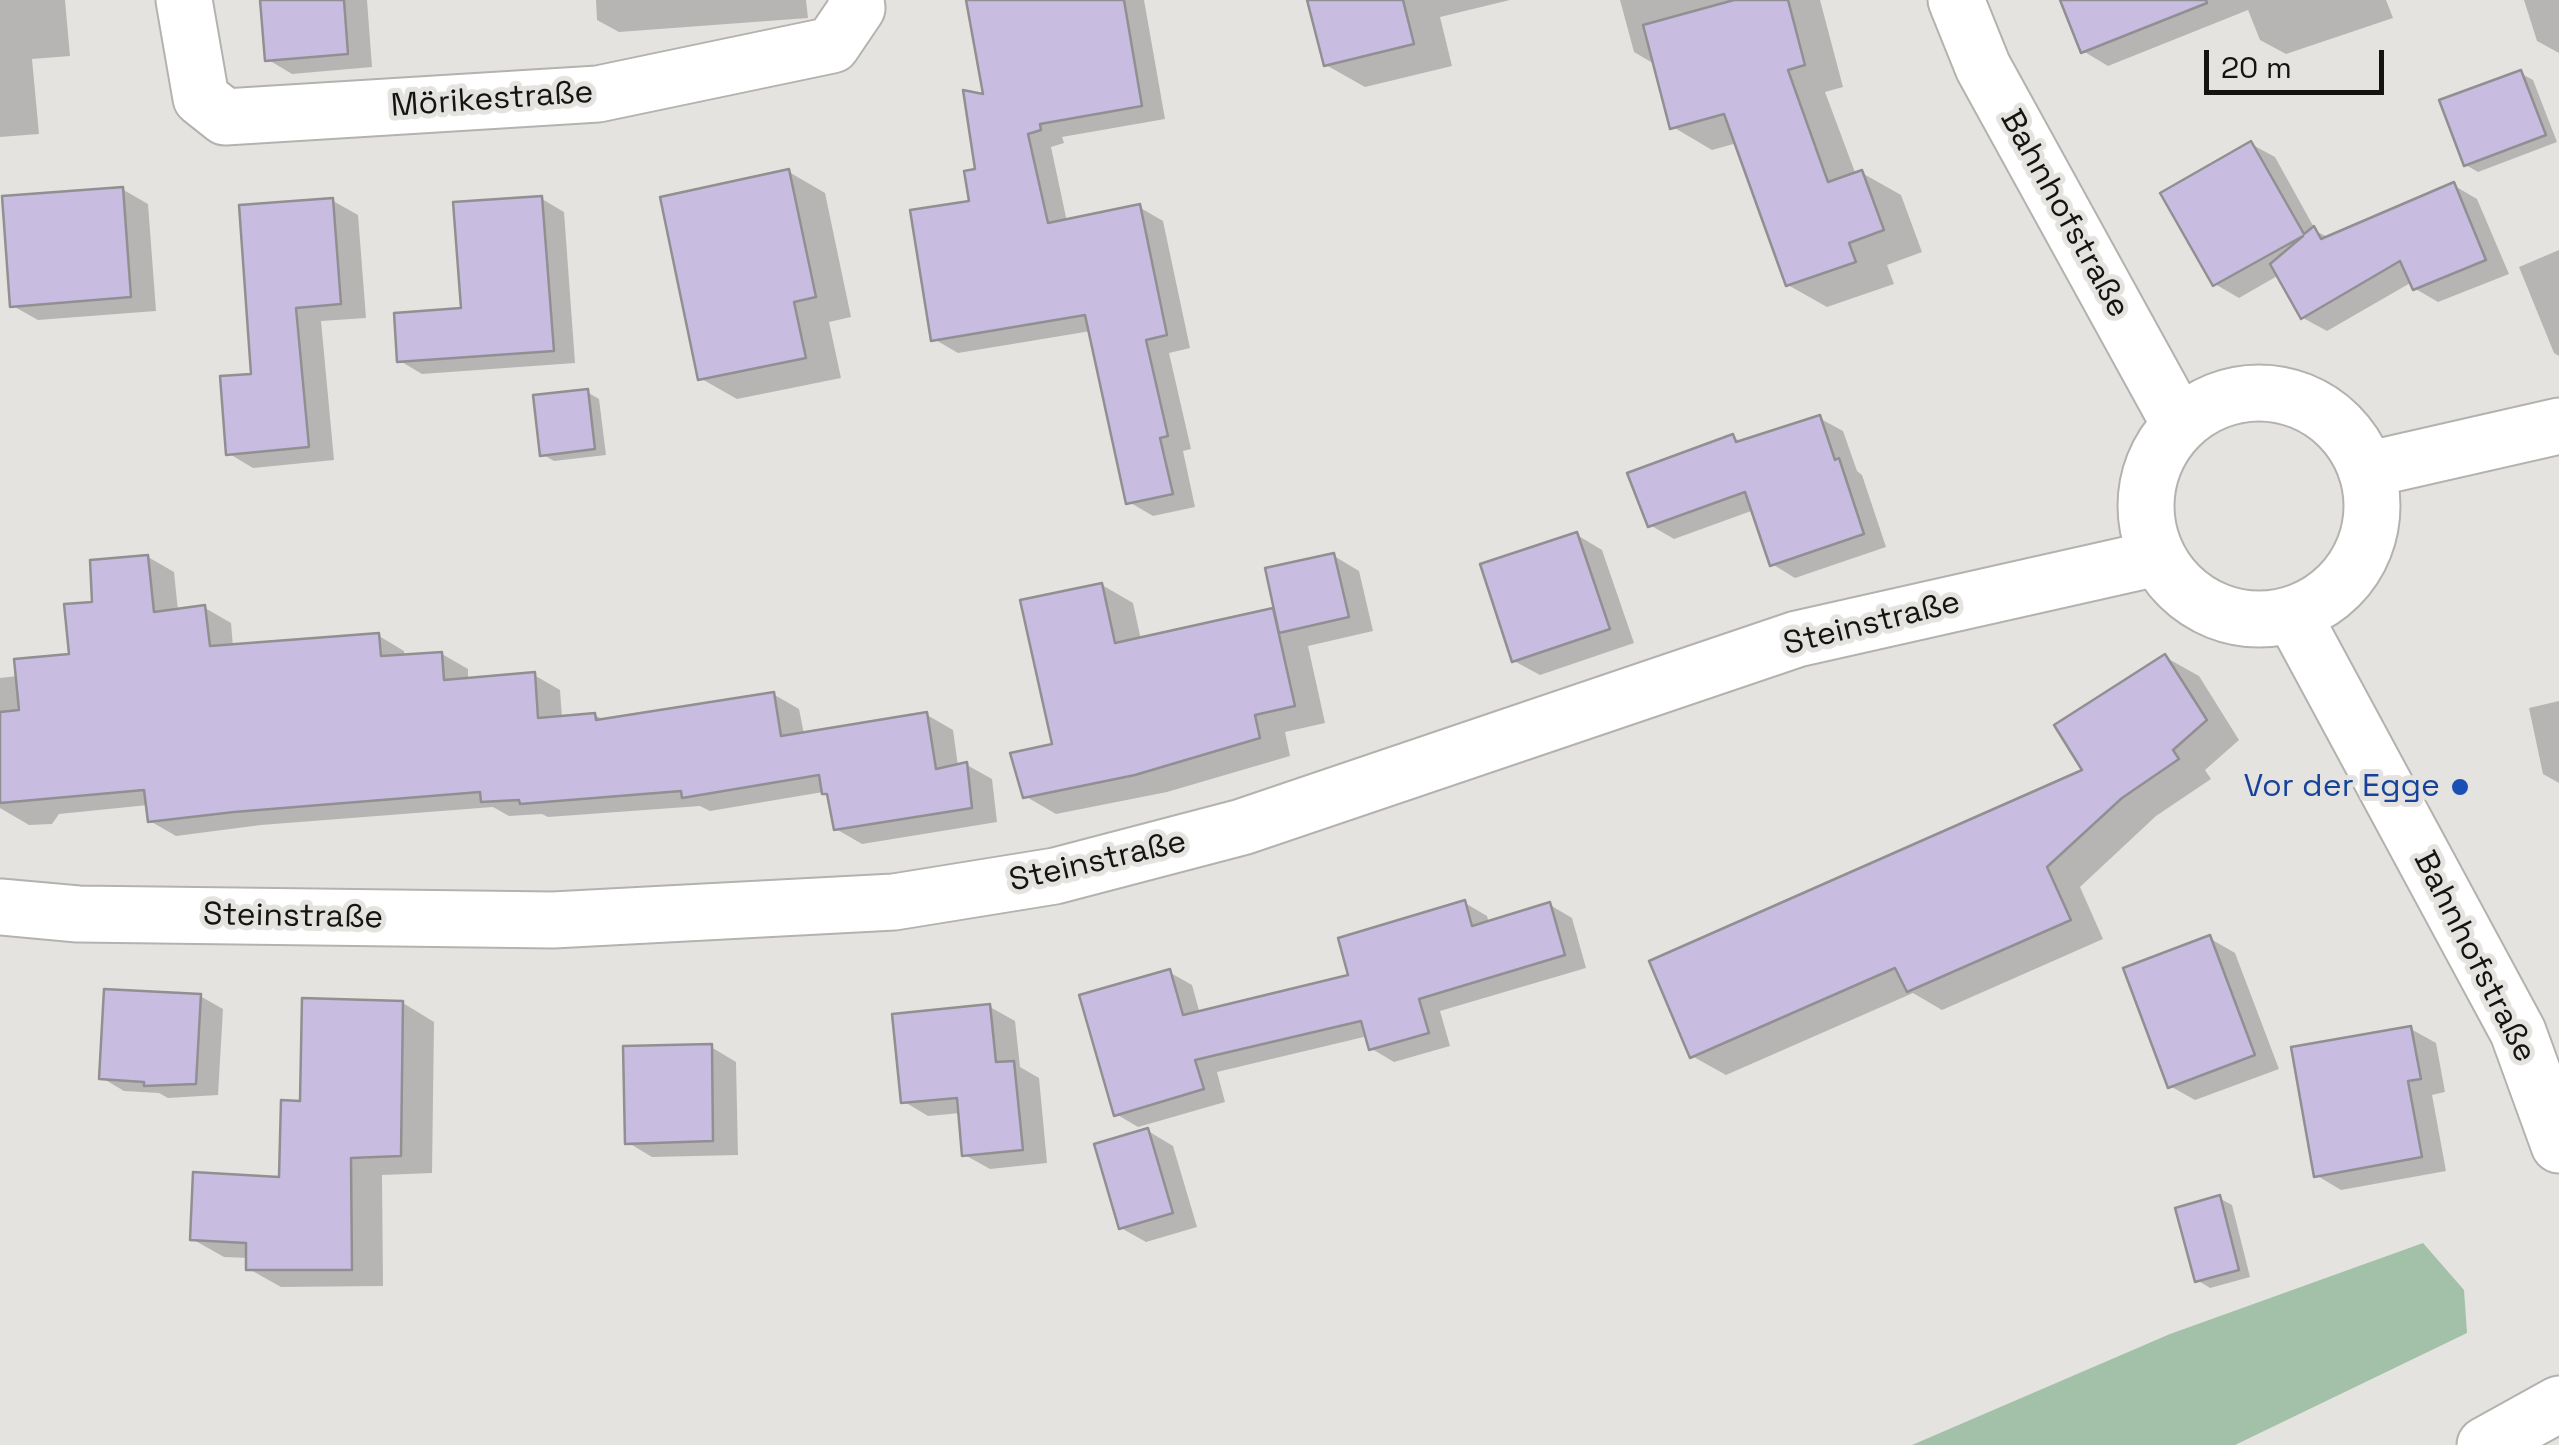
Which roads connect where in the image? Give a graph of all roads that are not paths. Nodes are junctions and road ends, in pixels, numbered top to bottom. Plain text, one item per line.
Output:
1 (184, 0) edge
2 (856, 0) edge
3 (1956, 0) edge
4 (2180, 425) junction
5 (2559, 426) edge
6 (2366, 470) junction
7 (2158, 558) junction
8 (2292, 614) junction
9 (0, 908) edge
10 (2559, 1145) edge
11 (2559, 1404) edge
12 (2487, 1444) edge

1 - 2 main road, Mörikestraße
3 - 4 main road, Bahnhofstraße
4 - 6 main road
4 - 7 main road
5 - 6 main road
6 - 8 main road
7 - 8 main road
7 - 9 main road, Steinstraße
8 - 10 main road, Bahnhofstraße
11 - 12 main road

